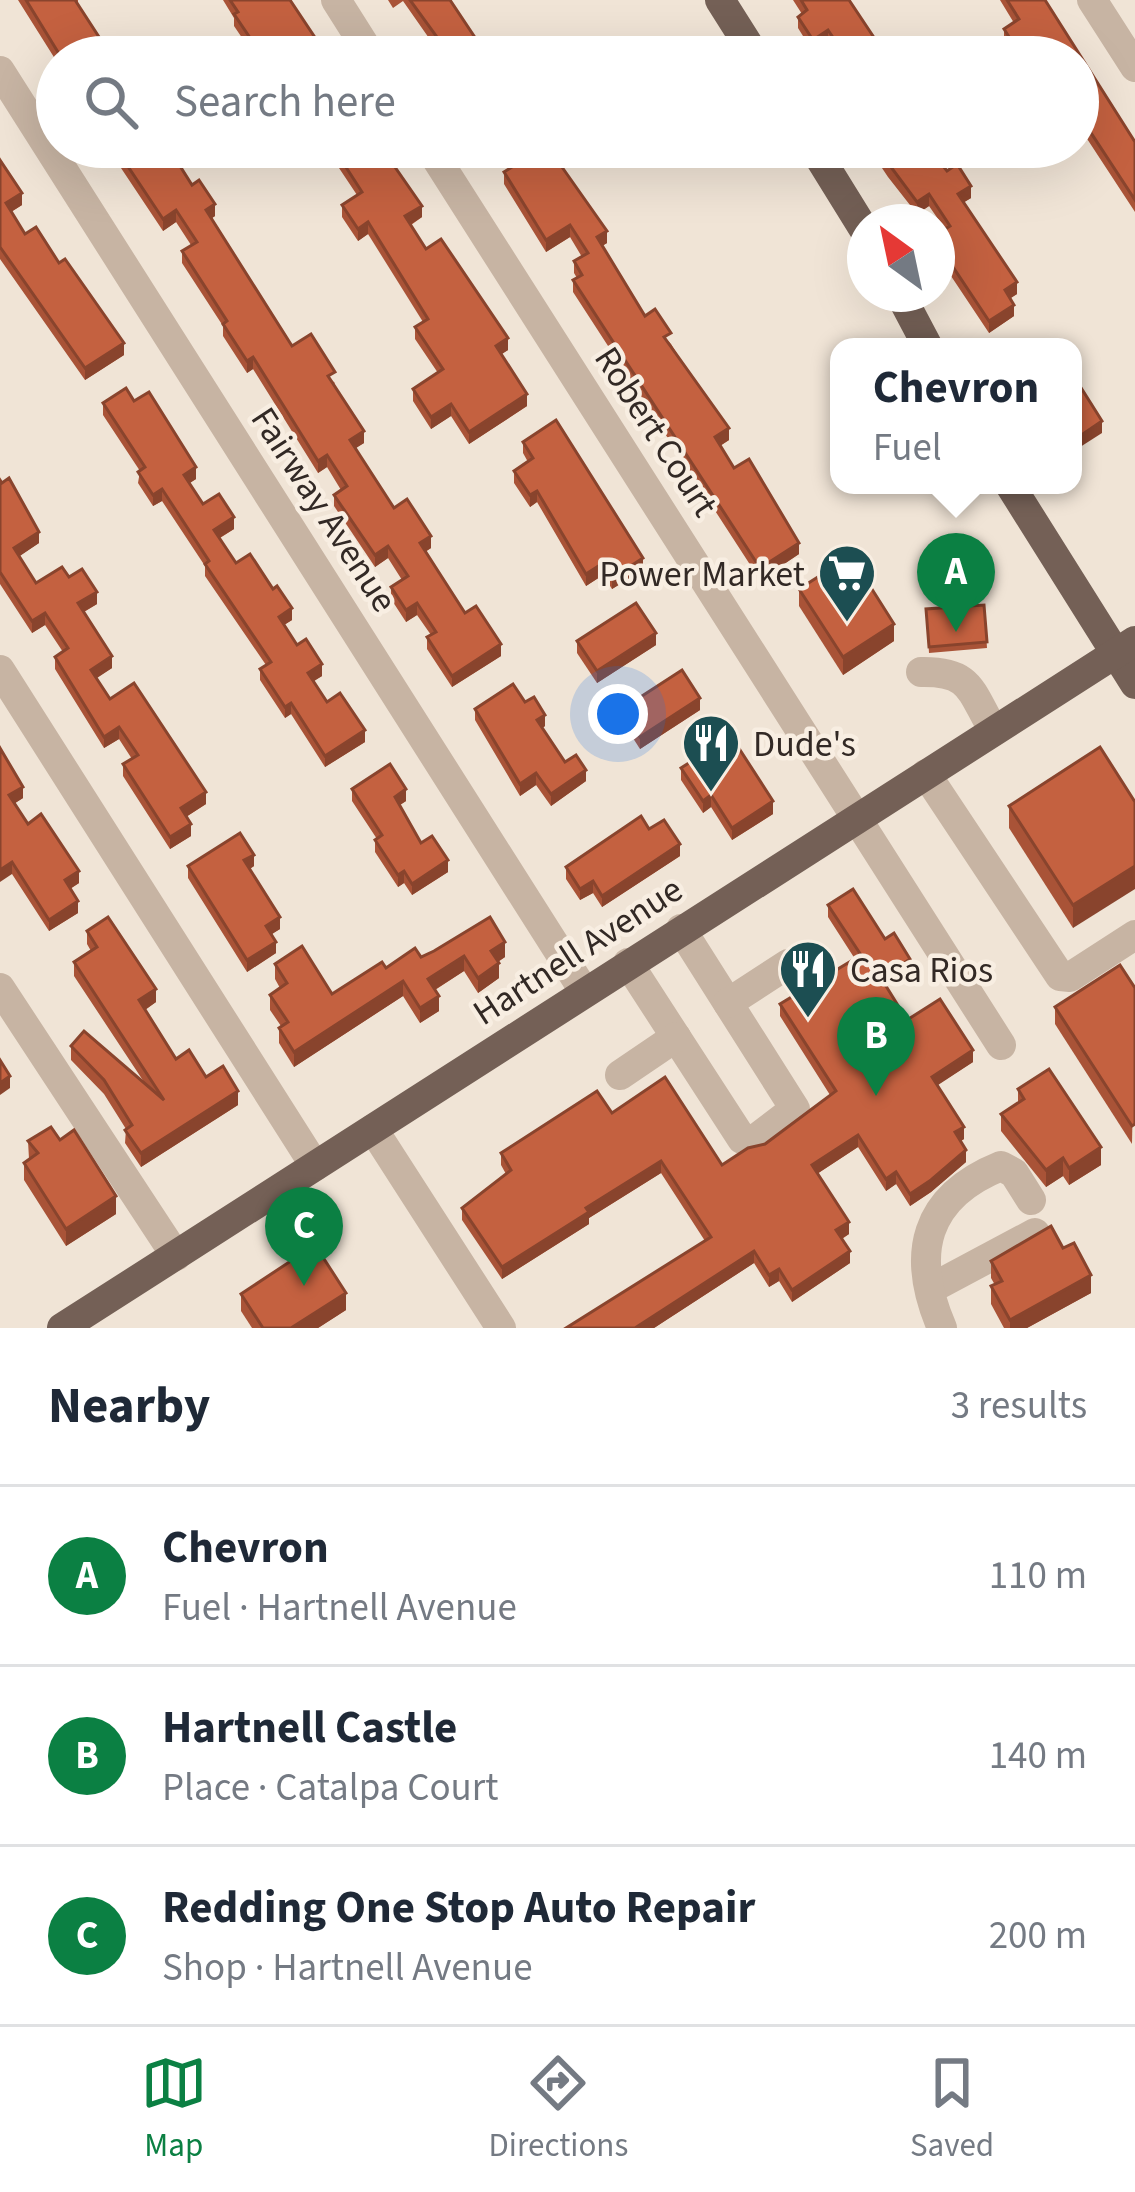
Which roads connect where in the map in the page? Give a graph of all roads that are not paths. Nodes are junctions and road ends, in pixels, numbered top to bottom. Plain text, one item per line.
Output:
1 (336, 0) edge
2 (720, 0) edge
3 (1093, 0) edge
4 (359, 36) edge
5 (743, 36) edge
6 (1135, 67) edge
7 (0, 71) edge
8 (36, 128) edge
9 (62, 168) edge
10 (442, 168) edge
11 (826, 168) edge
12 (848, 204) edge
13 (1016, 494) edge
14 (1125, 647) edge
15 (0, 670) edge
16 (921, 672) dead end
17 (1135, 684) edge
18 (994, 730) junction
19 (926, 774) junction
20 (855, 819) junction
21 (681, 929) junction
22 (1132, 945) edge
23 (628, 963) junction
24 (788, 964) dead end
25 (0, 988) edge
26 (584, 991) junction
27 (728, 1003) junction
28 (676, 1037) junction
29 (1000, 1045) dead end
30 (620, 1075) dead end
31 (373, 1129) junction
32 (315, 1166) junction
33 (1031, 1201) dead end
34 (1035, 1233) edge
35 (176, 1256) junction
36 (927, 1278) junction
37 (940, 1327) edge
38 (62, 1328) edge
39 (501, 1328) edge

1 - 4 street
2 - 5 main road
3 - 6 street
7 - 8 street, Fairway Avenue
9 - 26 street, Fairway Avenue
10 - 20 street, Robert Court
11 - 12 main road
13 - 14 main road
14 - 17 main road
14 - 18 main road, Hartnell Avenue
15 - 32 street
16 - 18 street
18 - 19 main road, Hartnell Avenue
19 - 20 main road, Hartnell Avenue
19 - 22 street
20 - 21 main road, Hartnell Avenue
20 - 29 street, Robert Court
21 - 23 main road, Hartnell Avenue
21 - 27 street
23 - 26 main road, Hartnell Avenue
23 - 28 street
24 - 27 street
25 - 35 street
26 - 31 main road, Hartnell Avenue
27 - 28 street
28 - 30 street
31 - 32 main road, Hartnell Avenue
31 - 39 street
32 - 35 main road, Hartnell Avenue
33 - 36 street
34 - 36 street
35 - 38 main road, Hartnell Avenue
36 - 37 street

